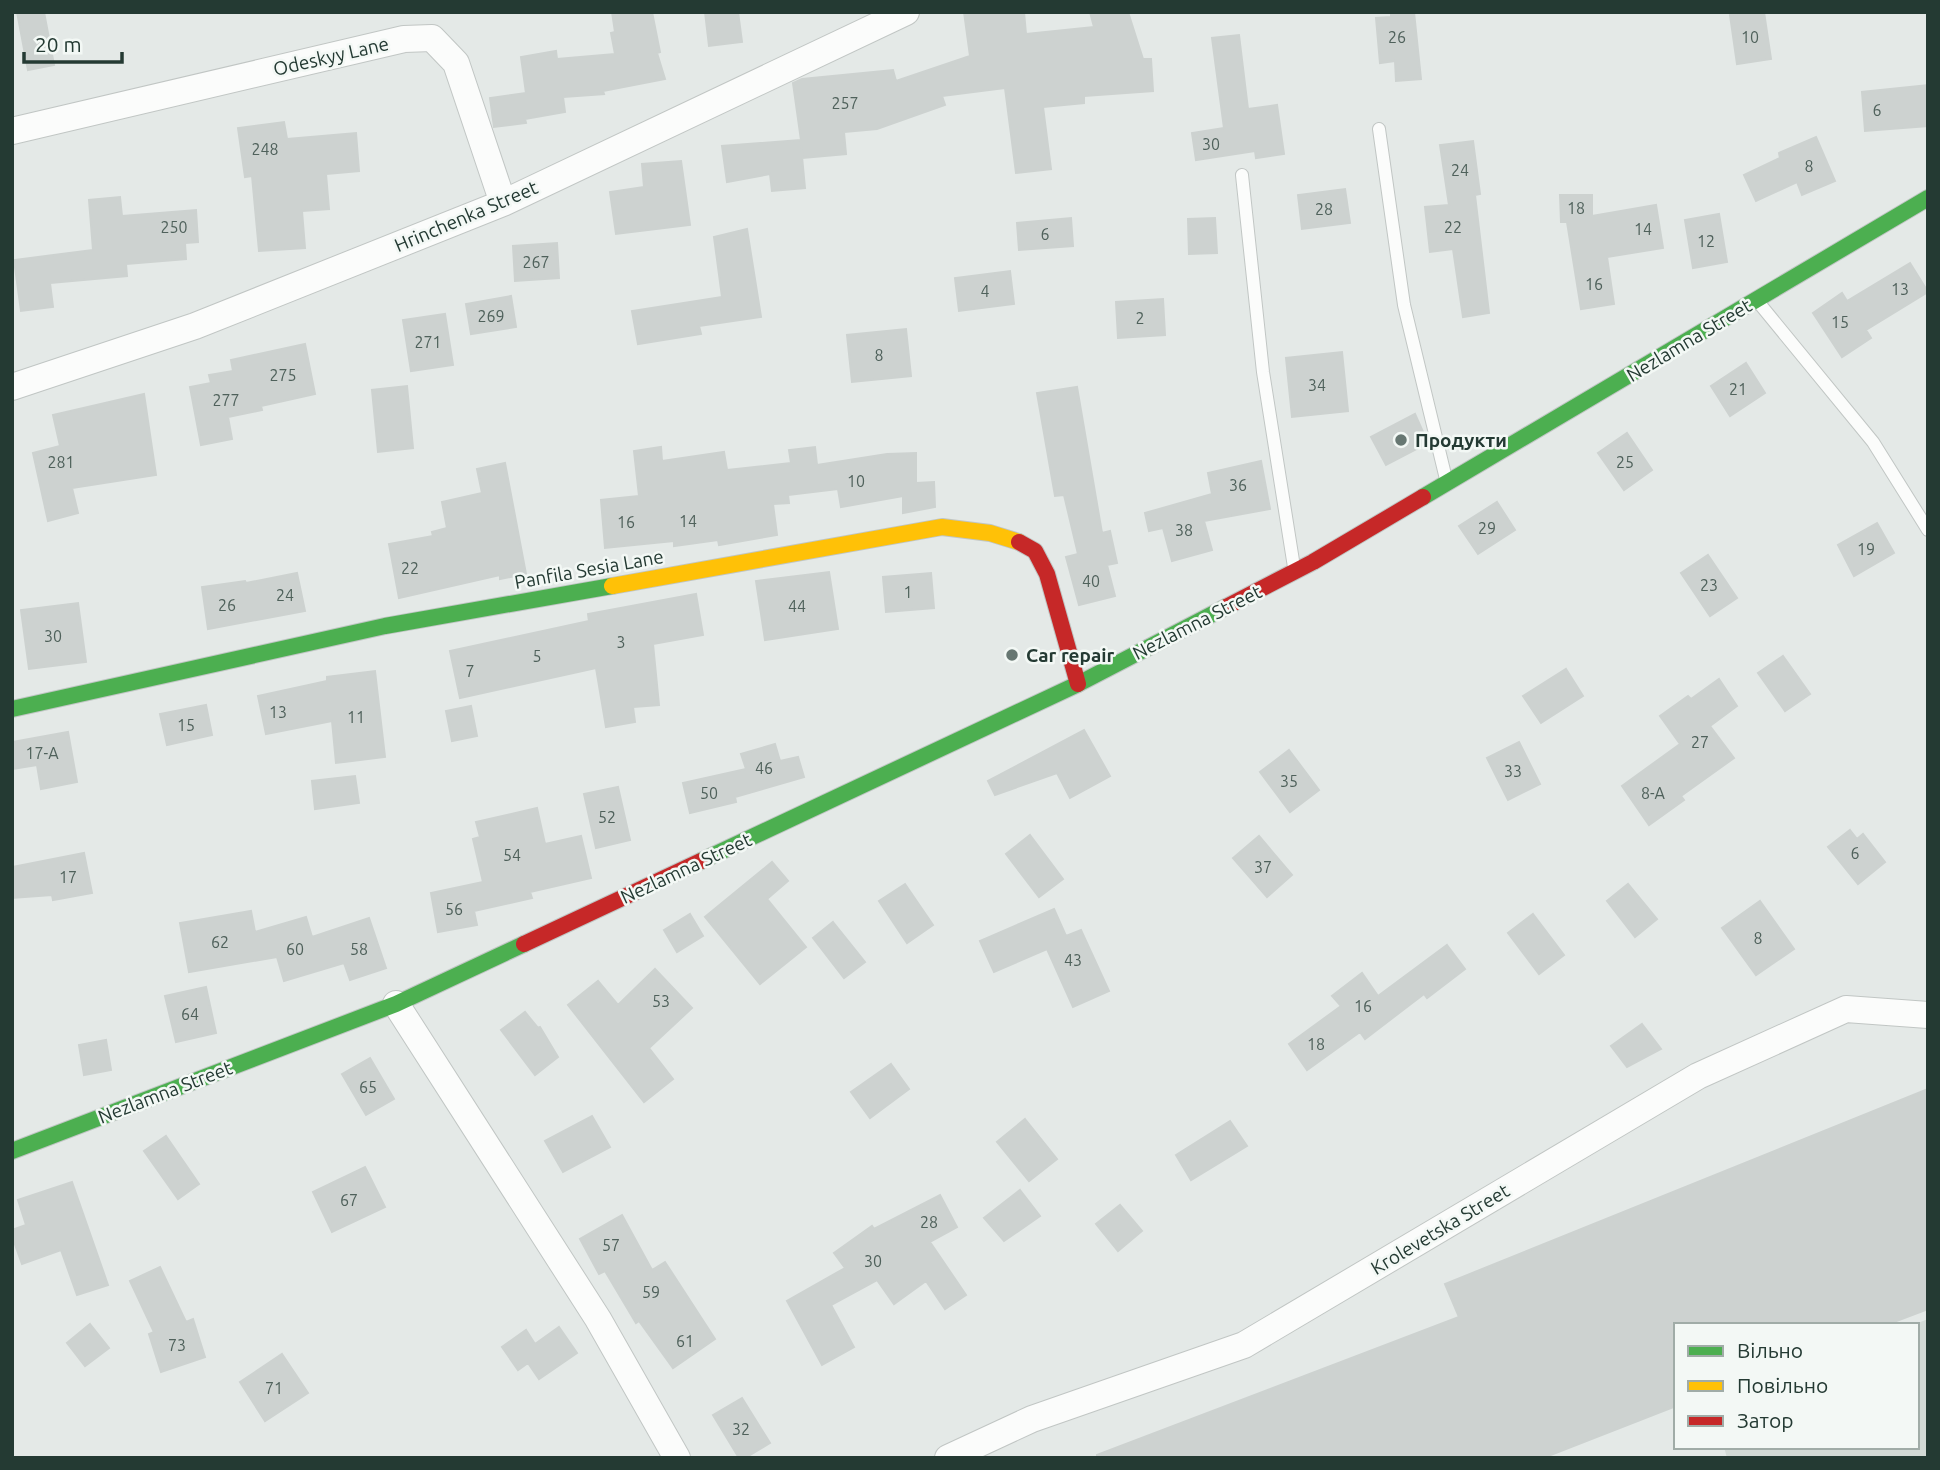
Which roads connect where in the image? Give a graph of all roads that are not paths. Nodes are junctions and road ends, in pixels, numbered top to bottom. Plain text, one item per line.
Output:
1 (906, 12) edge
2 (1379, 129) dead end
3 (12, 131) edge
4 (1242, 175) dead end
5 (1928, 198) edge
6 (503, 203) junction
7 (1757, 300) junction
8 (12, 387) edge
9 (1447, 483) junction
10 (1928, 530) edge
11 (1295, 571) junction
12 (1078, 684) junction
13 (12, 709) edge
14 (396, 1004) junction
15 (1928, 1014) edge
16 (12, 1151) edge
17 (677, 1458) edge
18 (948, 1458) edge

1 - 6 street, Hrinchenka Street
2 - 9 lane
3 - 6 street, Odeskyy Lane
4 - 11 lane
5 - 7 street, Nezlamna Street
6 - 8 street, Hrinchenka Street
7 - 9 street, Nezlamna Street
7 - 10 lane
9 - 11 street, Nezlamna Street
11 - 12 street, Nezlamna Street
12 - 13 street, Panfila Sesia Lane
12 - 14 street, Nezlamna Street
14 - 16 street, Nezlamna Street
14 - 17 street
15 - 18 street, Krolevetska Street

